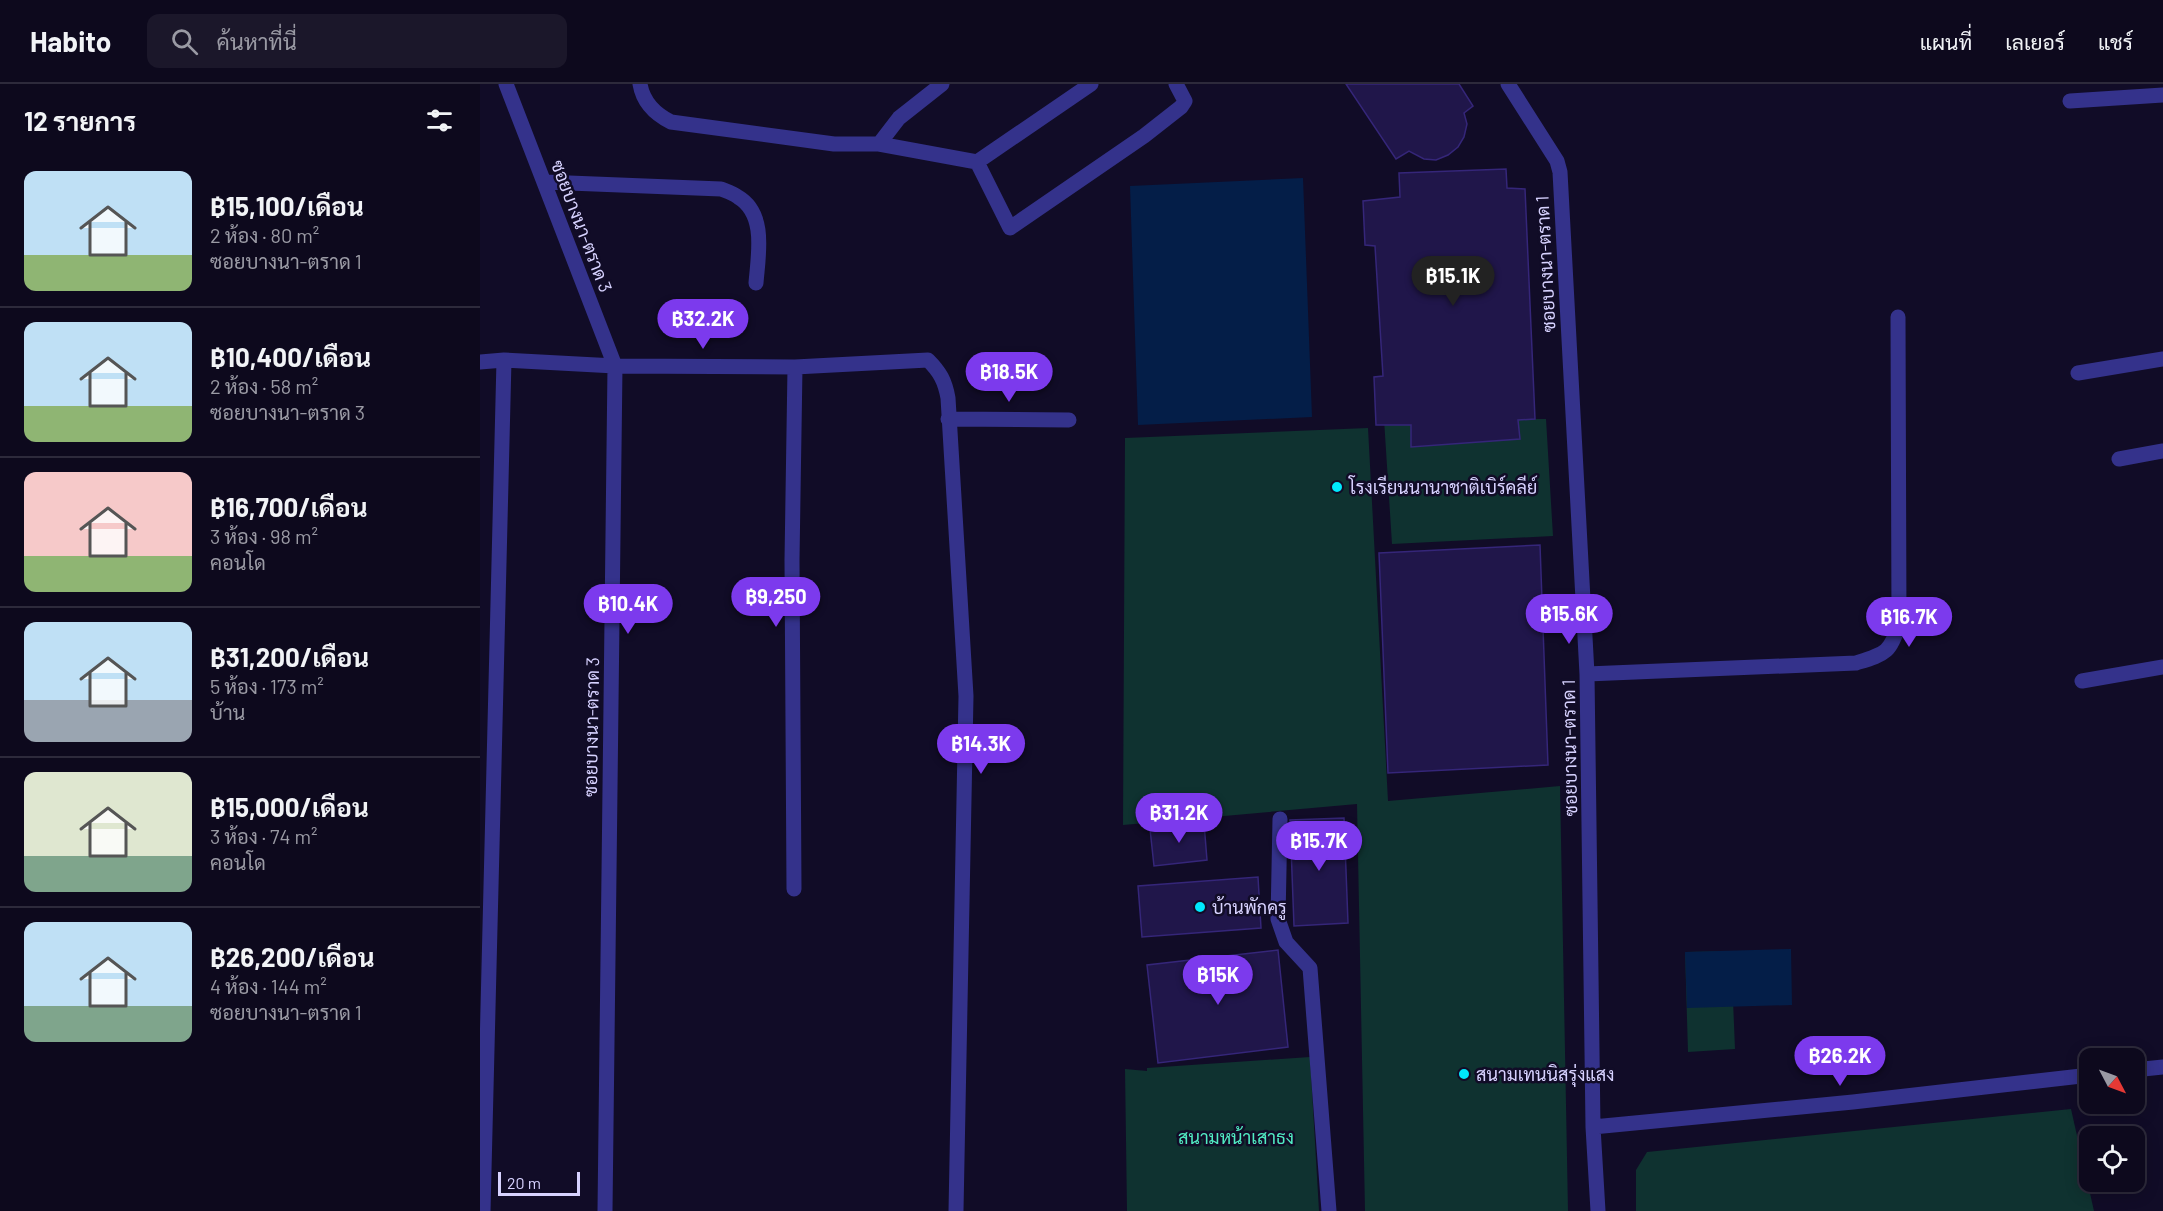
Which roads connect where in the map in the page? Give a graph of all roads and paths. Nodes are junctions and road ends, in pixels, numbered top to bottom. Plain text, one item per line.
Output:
1 (506, 84) edge
2 (640, 84) edge
3 (942, 84) edge
4 (1090, 84) edge
5 (1176, 84) edge
6 (1508, 84) edge
7 (2163, 95) edge
8 (2070, 100) dead end
9 (879, 144) junction
10 (977, 162) junction
11 (544, 182) junction
12 (756, 283) dead end
13 (1898, 316) dead end
14 (2163, 359) edge
15 (504, 360) junction
16 (480, 362) edge
17 (615, 366) junction
18 (795, 367) junction
19 (2078, 373) dead end
20 (948, 419) junction
21 (1069, 420) dead end
22 (2163, 451) edge
23 (2119, 459) dead end
24 (2163, 667) edge
25 (1587, 674) junction
26 (2082, 681) dead end
27 (1280, 819) dead end
28 (794, 889) dead end
29 (2163, 1067) edge
30 (2145, 1069) edge
31 (2079, 1076) edge
32 (1593, 1127) junction
33 (483, 1211) edge
34 (605, 1211) edge
35 (956, 1211) edge
36 (1329, 1211) edge
37 (1598, 1211) edge

1 - 11 street, ซอยบางนา-ตราด 3
2 - 9 street
3 - 9 street
4 - 10 street
5 - 10 street
6 - 25 street, ซอยบางนา-ตราด 1
7 - 8 street
9 - 10 street
11 - 12 street
11 - 17 street, ซอยบางนา-ตราด 3
13 - 25 street
14 - 19 street
15 - 16 street
15 - 17 street
15 - 33 street
17 - 18 street
17 - 34 street, ซอยบางนา-ตราด 3
18 - 20 street
18 - 28 street
20 - 21 street
20 - 35 street
22 - 23 street
24 - 26 street
25 - 32 street, ซอยบางนา-ตราด 1
27 - 36 street
29 - 30 street
31 - 32 street
32 - 37 street, ซอยบางนา-ตราด 1

